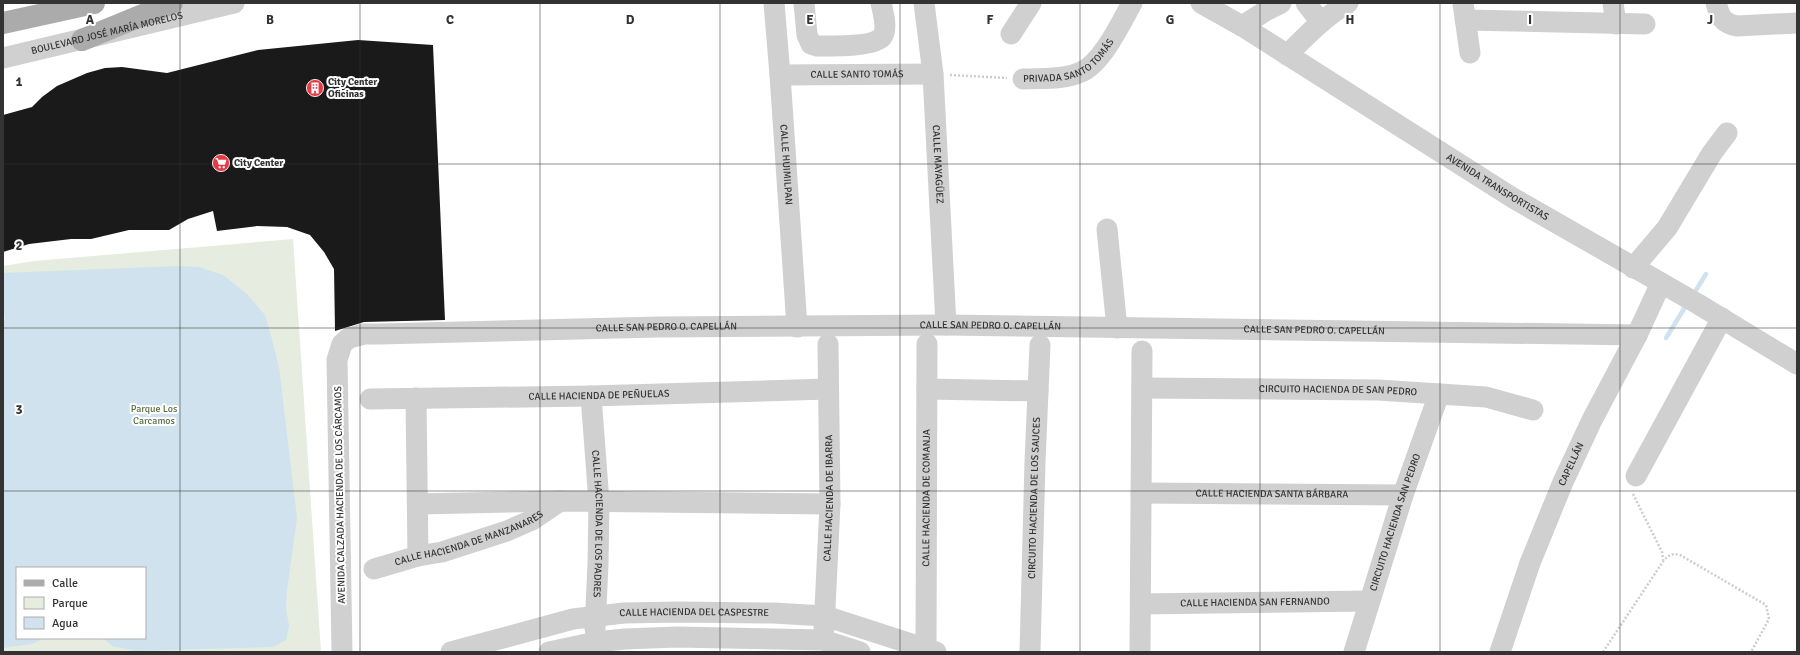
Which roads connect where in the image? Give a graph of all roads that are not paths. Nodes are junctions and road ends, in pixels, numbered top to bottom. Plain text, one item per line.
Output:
1 (94, 3) edge
2 (172, 3) edge
3 (234, 3) edge
4 (774, 3) edge
5 (804, 3) edge
6 (881, 3) edge
7 (924, 3) edge
8 (1031, 3) edge
9 (1132, 3) edge
10 (1201, 3) edge
11 (1281, 3) edge
12 (1306, 3) edge
13 (1348, 3) edge
14 (1613, 3) edge
15 (1716, 3) edge
16 (1464, 11) edge
17 (1321, 22) junction
18 (3, 23) edge
19 (1797, 23) edge
20 (1616, 24) junction
21 (1645, 24) dead end
22 (1242, 26) junction
23 (1011, 34) dead end
24 (82, 40) junction
25 (1470, 53) dead end
26 (1287, 55) junction
27 (3, 58) edge
28 (933, 74) junction
29 (780, 75) junction
30 (1023, 79) road end
31 (1727, 133) dead end
32 (1107, 229) dead end
33 (1633, 268) junction
34 (1666, 286) junction
35 (1722, 318) junction
36 (946, 325) junction
37 (797, 327) junction
38 (1117, 328) junction
39 (1637, 335) junction
40 (345, 341) joint
41 (828, 344) dead end
42 (927, 344) dead end
43 (1040, 345) dead end
44 (1142, 351) dead end
45 (1796, 361) edge
46 (1142, 388) junction
47 (828, 389) junction
48 (927, 389) junction
49 (1038, 391) junction
50 (1439, 394) junction
51 (591, 396) junction
52 (416, 398) junction
53 (370, 399) dead end
54 (1533, 410) dead end
55 (1636, 476) road end
56 (1141, 493) junction
57 (1403, 495) junction
58 (560, 501) junction
59 (598, 502) junction
60 (418, 504) junction
61 (830, 504) junction
62 (418, 556) junction
63 (374, 569) dead end
64 (1369, 601) junction
65 (1140, 604) junction
66 (595, 616) junction
67 (825, 616) junction
68 (823, 646) edge
69 (595, 647) edge
70 (929, 651) edge
71 (342, 652) edge
72 (451, 652) edge
73 (548, 652) edge
74 (860, 652) edge
75 (1030, 652) edge
76 (1140, 652) edge
77 (1354, 652) edge
78 (1500, 652) edge

1 - 18 main road
2 - 24 main road
3 - 24 street, BOULEVARD JOSÉ MARÍA MORELOS
4 - 29 street, CALLE HUIMILPAN
5 - 6 street
7 - 28 street, CALLE MAYAGÜEZ
8 - 23 street
9 - 30 street, PRIVADA SANTO TOMÁS
10 - 22 street, AVENIDA TRANSPORTISTAS
11 - 22 street
12 - 17 street
13 - 17 street
14 - 20 street
15 - 19 street
16 - 20 street
16 - 25 street
17 - 26 street
20 - 21 street
22 - 26 street, AVENIDA TRANSPORTISTAS
24 - 27 street, BOULEVARD JOSÉ MARÍA MORELOS
26 - 33 street, AVENIDA TRANSPORTISTAS
28 - 29 street, CALLE SANTO TOMÁS
28 - 36 street, CALLE MAYAGÜEZ
29 - 37 street, CALLE HUIMILPAN
31 - 33 street
32 - 38 street
33 - 34 street, AVENIDA TRANSPORTISTAS
34 - 35 street, AVENIDA TRANSPORTISTAS
34 - 39 street, CAPELLÁN
35 - 45 street, AVENIDA TRANSPORTISTAS
35 - 55 street
36 - 37 street, CALLE SAN PEDRO O. CAPELLÁN
36 - 38 street, CALLE SAN PEDRO O. CAPELLÁN
37 - 40 street, CALLE SAN PEDRO O. CAPELLÁN
38 - 39 street, CALLE SAN PEDRO O. CAPELLÁN
39 - 78 street, CAPELLÁN
40 - 71 street, AVENIDA CALZADA HACIENDA DE LOS CÁRCAMOS
41 - 47 street, CALLE HACIENDA DE IBARRA
42 - 48 street, CALLE HACIENDA DE COMANJA
43 - 49 street, CIRCUITO HACIENDA DE LOS SAUCES
44 - 46 street
46 - 50 street, CIRCUITO HACIENDA DE SAN PEDRO
46 - 56 street
47 - 51 street, CALLE HACIENDA DE PEÑUELAS
47 - 61 street, CALLE HACIENDA DE IBARRA
48 - 49 street
48 - 70 street, CALLE HACIENDA DE COMANJA
49 - 75 street, CIRCUITO HACIENDA DE LOS SAUCES
50 - 54 street, CIRCUITO HACIENDA DE SAN PEDRO
50 - 57 street, CIRCUITO HACIENDA SAN PEDRO
51 - 52 street, CALLE HACIENDA DE PEÑUELAS
51 - 59 street, CALLE HACIENDA DE LOS PADRES
52 - 53 street, CALLE HACIENDA DE PEÑUELAS
52 - 60 street
56 - 57 street, CALLE HACIENDA SANTA BÁRBARA
56 - 65 street
57 - 64 street, CIRCUITO HACIENDA SAN PEDRO
58 - 59 street
58 - 60 street
58 - 62 street, CALLE HACIENDA DE MANZANARES
59 - 61 street
59 - 66 street, CALLE HACIENDA DE LOS PADRES
60 - 62 street
61 - 67 street, CALLE HACIENDA DE IBARRA
62 - 63 street, CALLE HACIENDA DE MANZANARES
64 - 65 street, CALLE HACIENDA SAN FERNANDO
64 - 77 street, CIRCUITO HACIENDA SAN PEDRO
65 - 76 street
66 - 67 street, CALLE HACIENDA DEL CASPESTRE
66 - 69 street, CALLE HACIENDA DE LOS PADRES
66 - 72 street, CALLE HACIENDA DEL CASPESTRE
67 - 68 street, CALLE HACIENDA DE IBARRA
67 - 70 street, CALLE HACIENDA DEL CASPESTRE
68 - 69 street
68 - 74 street
69 - 73 street

